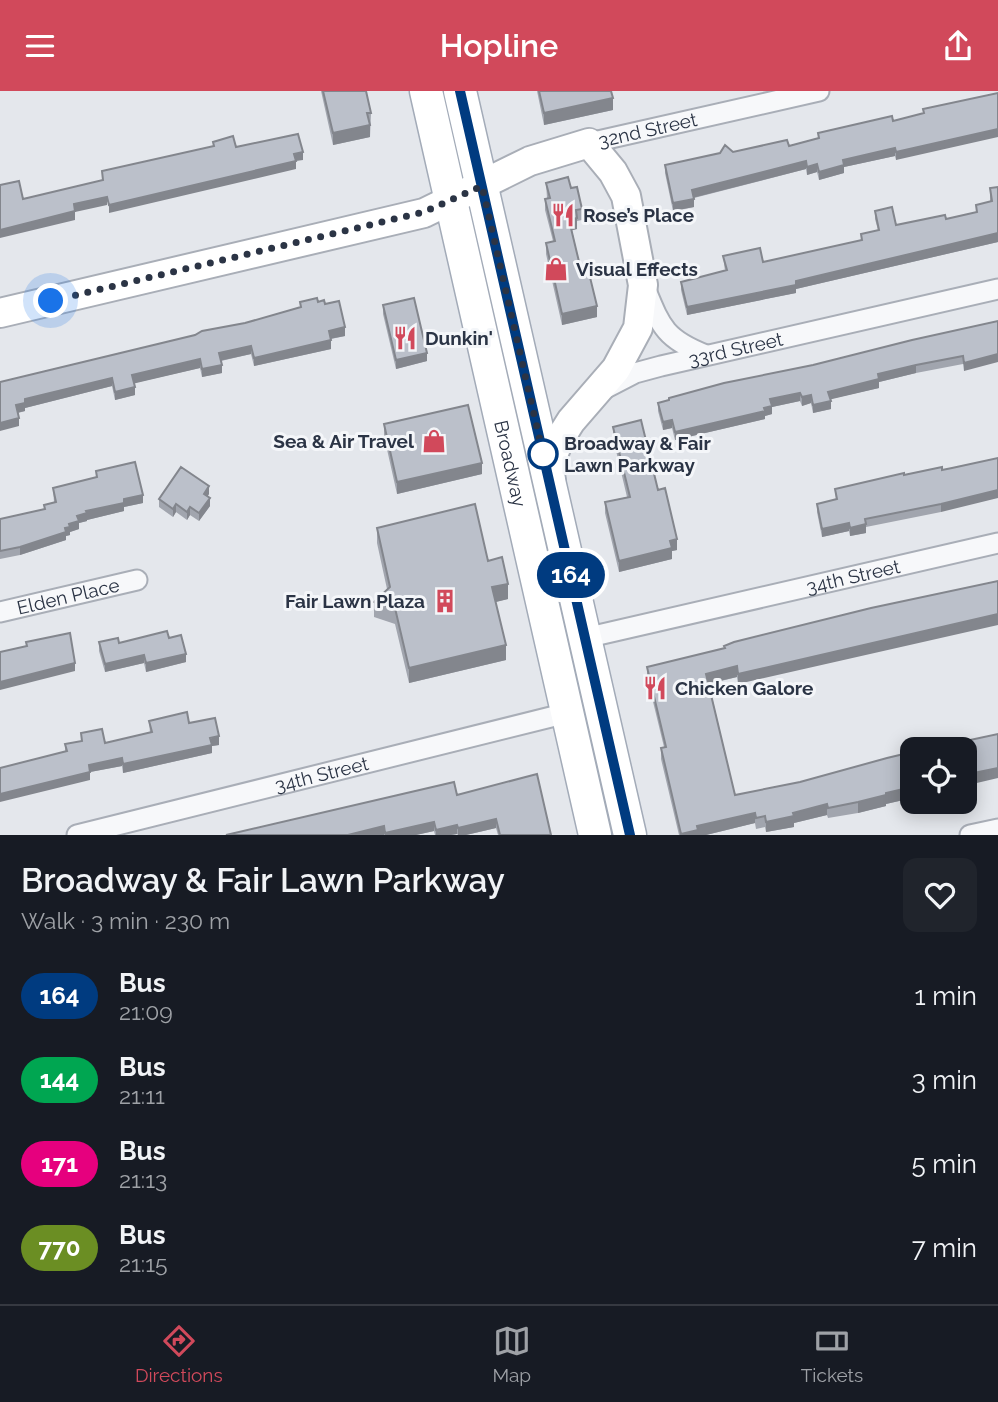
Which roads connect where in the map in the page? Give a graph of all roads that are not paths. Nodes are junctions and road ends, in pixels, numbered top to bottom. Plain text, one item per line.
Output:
1 (426, 91) edge
2 (460, 91) edge
3 (819, 91) edge
4 (589, 143) junction
5 (482, 186) junction
6 (450, 202) junction
7 (643, 285) junction
8 (998, 289) edge
9 (0, 313) edge
10 (706, 355) junction
11 (588, 403) junction
12 (553, 499) junction
13 (998, 543) edge
14 (137, 580) dead end
15 (0, 612) edge
16 (585, 638) junction
17 (567, 713) junction
18 (998, 829) edge
19 (77, 835) edge
20 (595, 835) edge
21 (630, 835) edge
22 (970, 835) edge

1 - 6 main road, Broadway
2 - 5 main road, Broadway
3 - 4 street, 32nd Street
4 - 5 street, 32nd Street
4 - 7 street
5 - 6 street, 32nd Street
5 - 12 main road, Broadway
6 - 9 street, 32nd Street
6 - 17 main road, Broadway
7 - 10 street
7 - 11 street
8 - 10 street, 33rd Street
10 - 11 street, 33rd Street
11 - 12 street, 33rd Street
12 - 16 main road, Broadway
13 - 16 street, 34th Street
14 - 15 street, Elden Place
16 - 21 main road, Broadway
17 - 19 street, 34th Street
17 - 20 main road, Broadway
18 - 22 street

